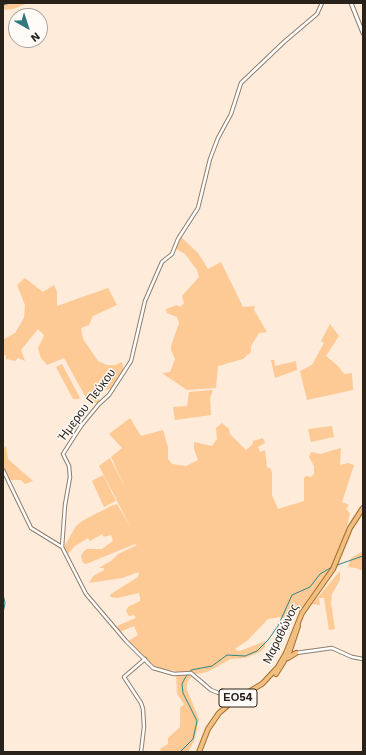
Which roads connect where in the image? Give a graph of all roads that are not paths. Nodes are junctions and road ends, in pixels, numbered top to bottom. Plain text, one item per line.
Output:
1 (322, 3) edge
2 (351, 3) edge
3 (363, 33) edge
4 (3, 470) edge
5 (363, 508) edge
6 (363, 512) edge
7 (62, 547) junction
8 (338, 561) junction
9 (289, 651) junction
10 (296, 653) junction
11 (145, 659) junction
12 (363, 659) edge
13 (285, 661) junction
14 (231, 702) junction
15 (141, 752) edge
16 (200, 752) edge

1 - 7 street, Ήμερου Πεύκου
2 - 3 main road
4 - 7 street
5 - 8 main road, Μαραθώνος / ΕΟ54
6 - 8 main road, Μαραθώνος / ΕΟ54
7 - 11 street
8 - 9 main road, Μαραθώνος / ΕΟ54
9 - 10 main road
9 - 13 main road, Μαραθώνος / ΕΟ54
9 - 14 main road, Μαραθώνος / ΕΟ54
10 - 12 street
10 - 13 main road
11 - 14 street
11 - 15 street
13 - 16 main road, Μαραθώνος / ΕΟ54
14 - 16 main road, Μαραθώνος / ΕΟ54

